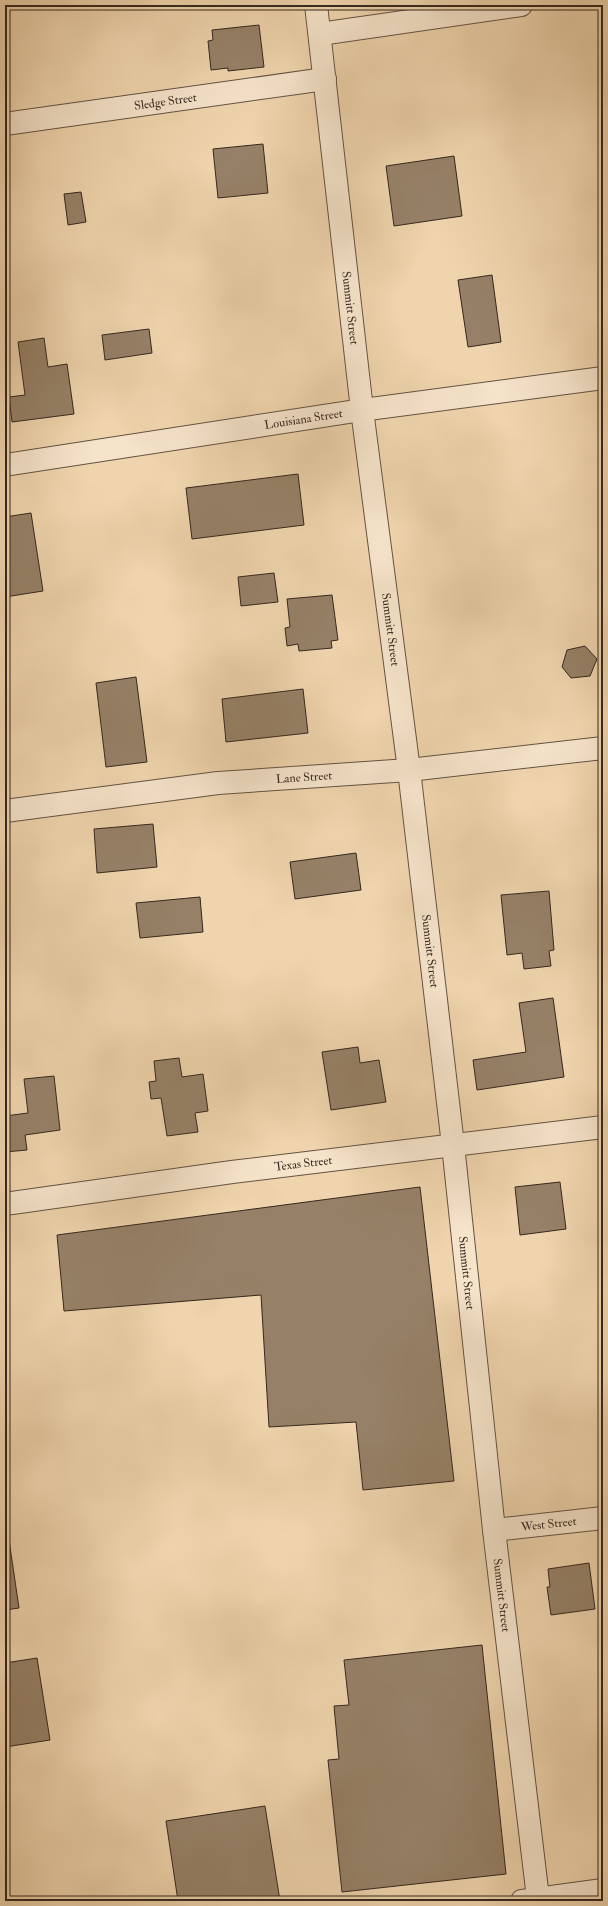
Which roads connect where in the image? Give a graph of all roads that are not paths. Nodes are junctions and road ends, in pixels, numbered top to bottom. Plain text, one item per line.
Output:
1 (316, 5) edge
2 (521, 5) edge
3 (320, 34) junction
4 (325, 79) junction
5 (5, 124) edge
6 (603, 378) edge
7 (362, 410) junction
8 (5, 464) edge
9 (603, 748) edge
10 (409, 770) junction
11 (5, 811) edge
12 (603, 1127) edge
13 (453, 1145) junction
14 (5, 1204) edge
15 (603, 1518) edge
16 (494, 1530) junction
17 (603, 1890) edge
18 (530, 1899) edge

1 - 3 street, Summitt Street
2 - 3 street
3 - 4 street, Summitt Street
4 - 5 street, Sledge Street
4 - 7 street, Summitt Street
6 - 7 street, Louisiana Street
7 - 8 street, Louisiana Street
7 - 10 street, Summitt Street
9 - 10 street, Lane Street
10 - 11 street, Lane Street
10 - 13 street, Summitt Street
12 - 13 street, Texas Street
13 - 14 street, Texas Street
13 - 16 street, Summitt Street
15 - 16 street, West Street
16 - 18 street, Summitt Street
17 - 18 street

